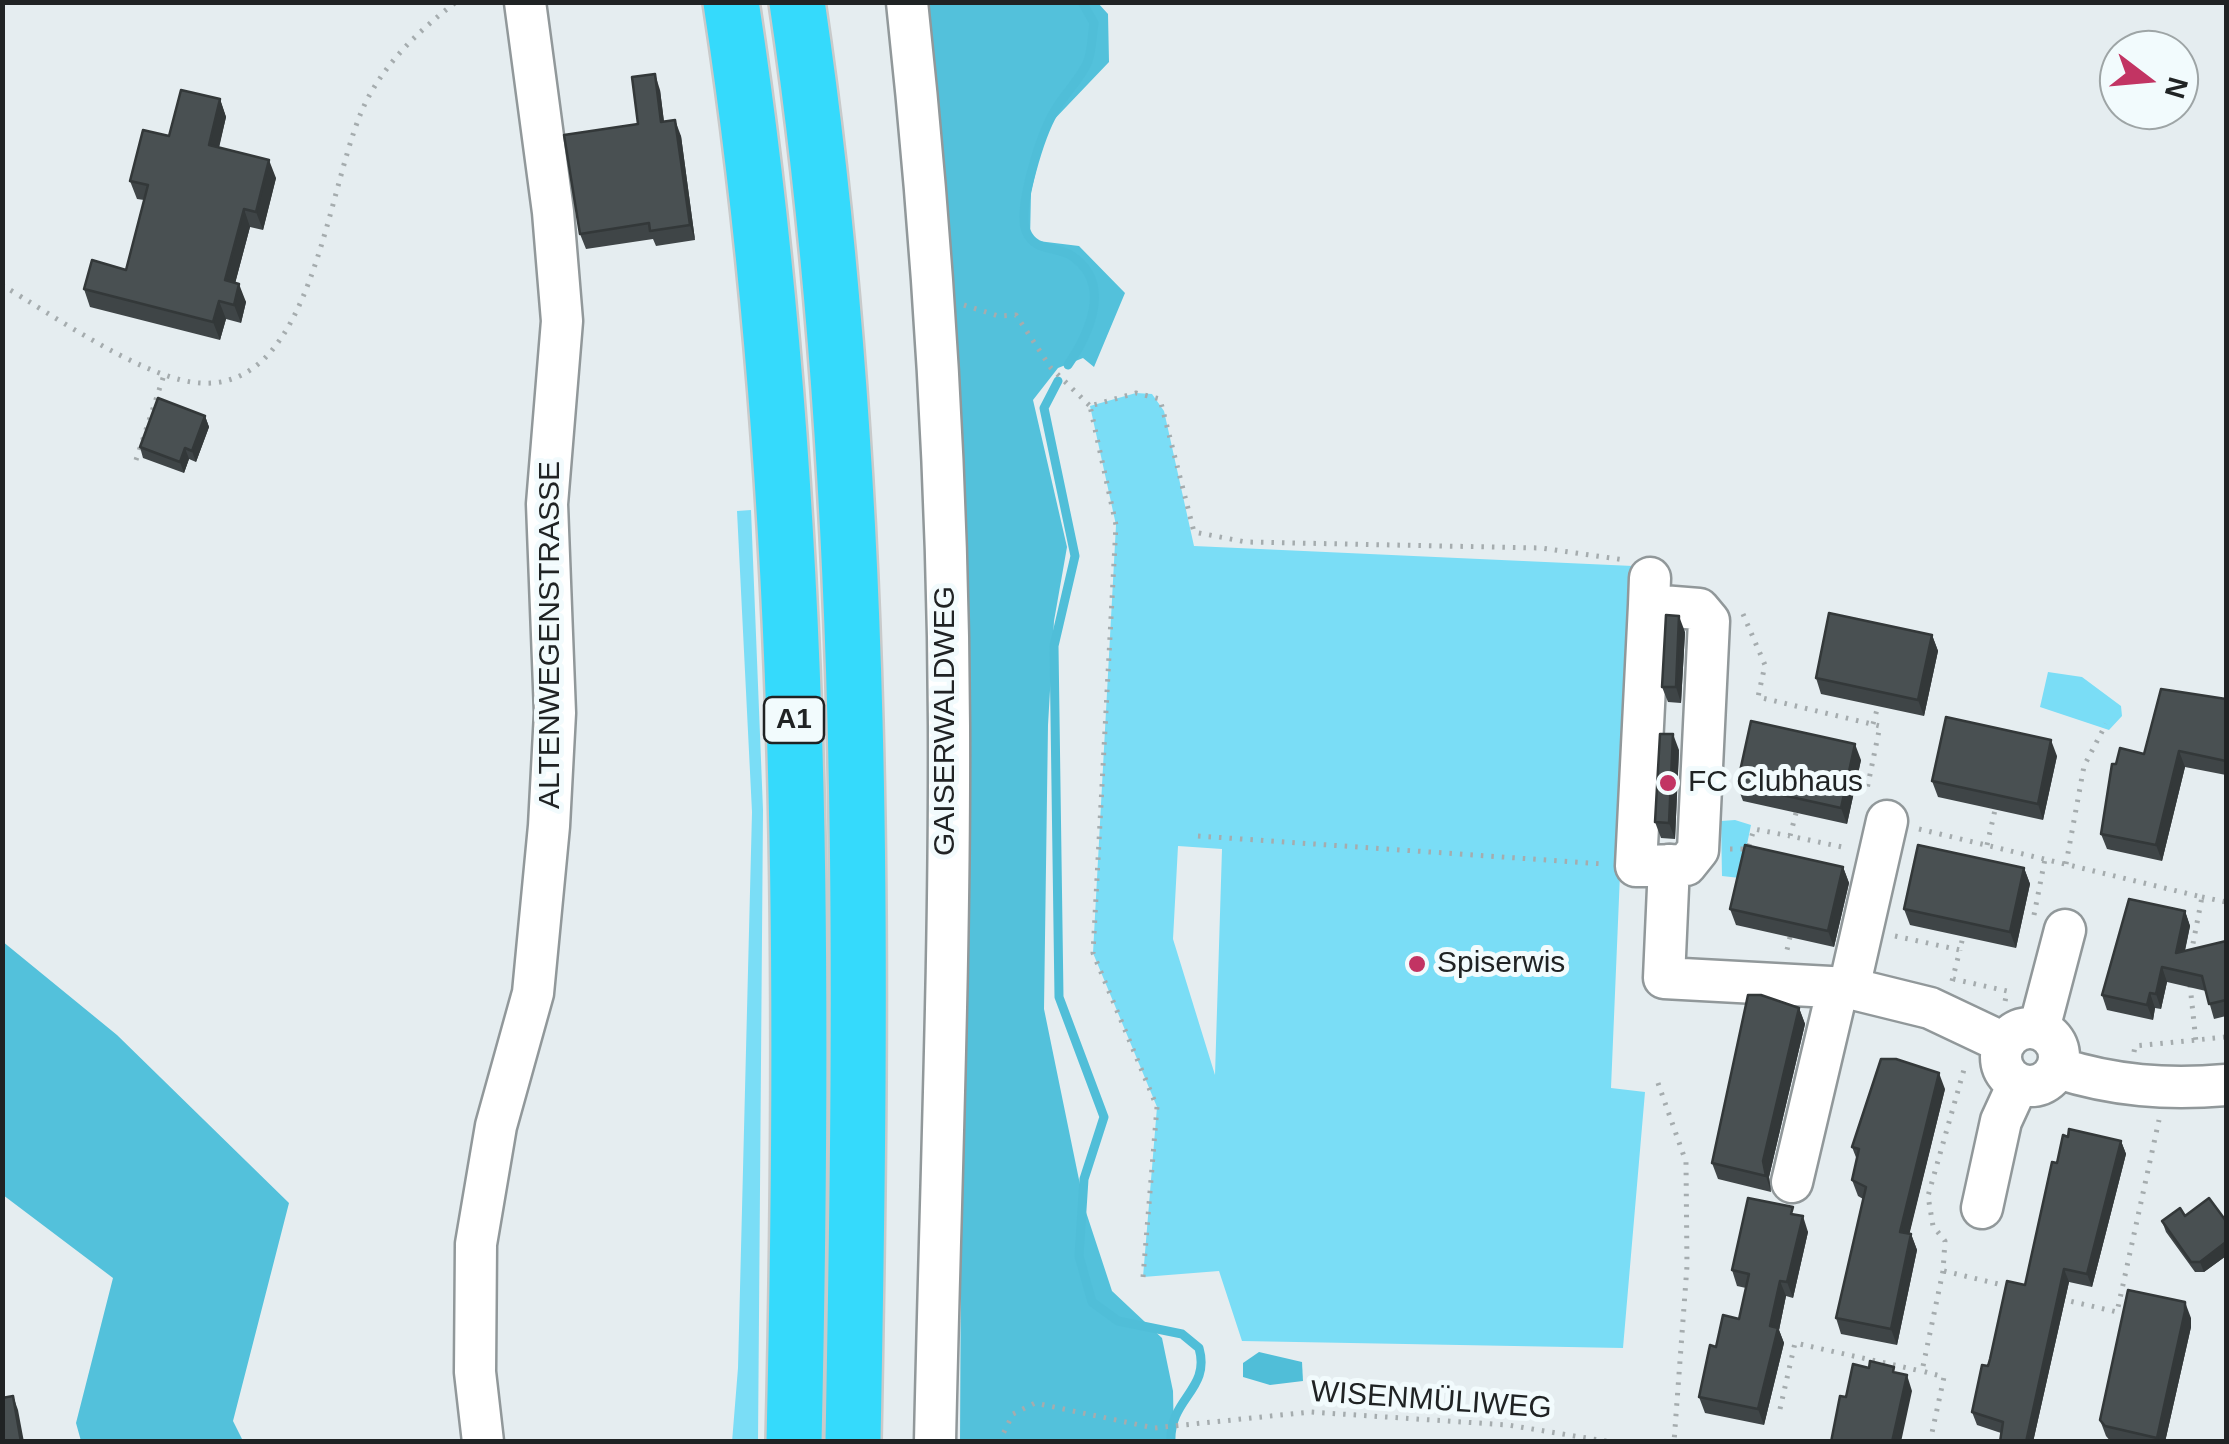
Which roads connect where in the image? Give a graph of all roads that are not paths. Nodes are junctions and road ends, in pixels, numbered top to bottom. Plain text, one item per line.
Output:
1 (525, 2) edge
2 (730, 2) edge
3 (797, 2) edge
4 (907, 2) edge
5 (1642, 736) junction
6 (1703, 739) junction
7 (1884, 838) road end
8 (1652, 866) junction
9 (2048, 928) road end
10 (1843, 988) junction
11 (1899, 988) junction
12 (1876, 1032) dead end
13 (2022, 1036) junction
14 (2058, 1068) junction
15 (2018, 1084) junction
16 (2226, 1085) edge
17 (1792, 1182) dead end
18 (1982, 1208) dead end
19 (483, 1442) edge
20 (794, 1442) edge
21 (853, 1442) edge
22 (935, 1442) edge

1 - 19 street, ALTENWEGENSTRASSE
2 - 20 highway, A1
3 - 21 highway, A1
4 - 22 street, GAISERWALDWEG
5 - 6 street
5 - 6 street
5 - 8 street
6 - 8 street
7 - 10 street
8 - 10 street
9 - 13 street
10 - 11 street
10 - 17 street
11 - 12 street
11 - 13 street
13 - 14 street
13 - 15 street
14 - 15 street
14 - 16 street
15 - 18 street

